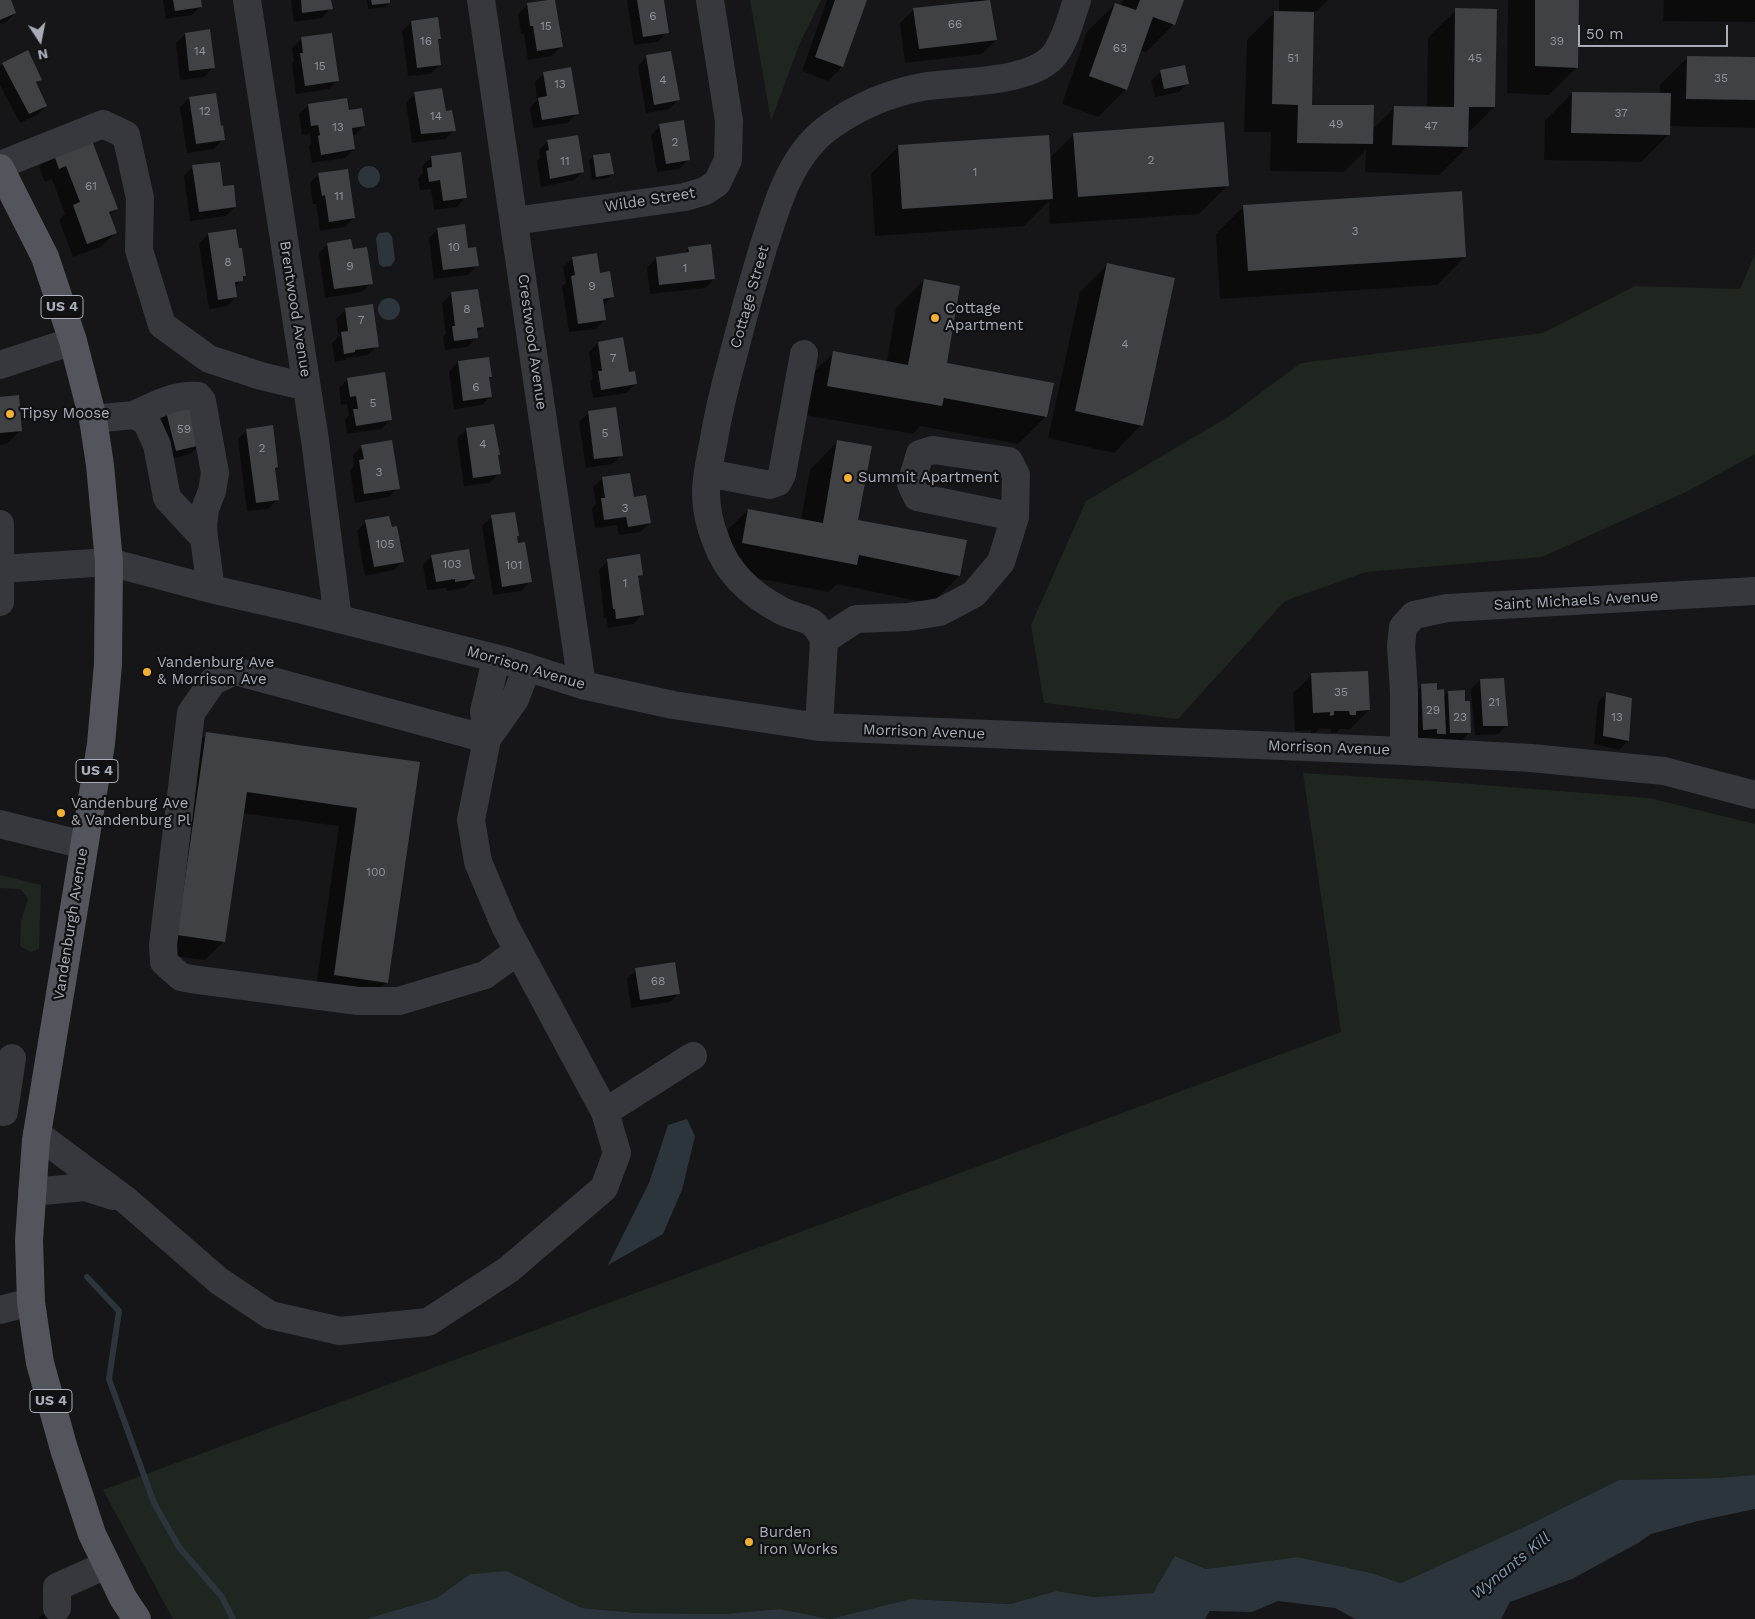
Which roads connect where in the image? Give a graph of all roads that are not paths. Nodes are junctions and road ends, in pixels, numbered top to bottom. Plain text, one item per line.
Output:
1 (247, 0) edge
2 (481, 0) edge
3 (710, 0) edge
4 (1076, 0) edge
5 (0, 166) edge
6 (514, 221) junction
7 (73, 341) junction
8 (804, 354) dead end
9 (0, 365) edge
10 (307, 387) junction
11 (134, 415) junction
12 (93, 419) junction
13 (708, 473) junction
14 (1015, 516) dead end
15 (0, 524) edge
16 (204, 538) junction
17 (1, 553) edge
18 (109, 562) junction
19 (211, 589) junction
20 (1755, 591) edge
21 (0, 602) edge
22 (338, 619) junction
23 (824, 640) junction
24 (496, 659) junction
25 (527, 667) junction
26 (582, 685) junction
27 (819, 727) junction
28 (487, 739) junction
29 (1404, 751) junction
30 (1755, 795) edge
31 (0, 824) edge
32 (84, 845) junction
33 (518, 951) junction
34 (693, 1056) dead end
35 (12, 1058) dead end
36 (2, 1112) edge
37 (605, 1112) junction
38 (38, 1124) junction
39 (32, 1192) junction
40 (126, 1200) junction
41 (30, 1302) junction
42 (0, 1310) edge
43 (106, 1565) junction
44 (57, 1614) edge
45 (137, 1619) edge

1 - 10 street, Brentwood Avenue
2 - 6 street, Crestwood Avenue
3 - 6 street, Wilde Street
4 - 13 street, Cottage Street
5 - 7 main road, Vandenburgh Avenue / US 4
5 - 10 street
6 - 26 street, Crestwood Avenue
7 - 9 street
7 - 12 main road, Vandenburgh Avenue / US 4
8 - 13 street
10 - 22 street, Brentwood Avenue
11 - 12 street
11 - 16 street
11 - 16 street
12 - 18 main road, Vandenburgh Avenue / US 4
13 - 23 street, Cottage Street
14 - 23 street
15 - 17 street
16 - 19 street
17 - 18 street, Morrison Avenue
17 - 21 street
18 - 19 street, Morrison Avenue
18 - 32 main road, Vandenburgh Avenue / US 4
19 - 22 street, Morrison Avenue
20 - 29 street, Saint Michaels Avenue
22 - 24 street, Morrison Avenue
23 - 27 street
24 - 25 street, Morrison Avenue
24 - 28 street
25 - 26 street, Morrison Avenue
25 - 28 street
26 - 27 street, Morrison Avenue
27 - 29 street, Morrison Avenue
28 - 33 street
28 - 33 street
29 - 30 street, Morrison Avenue
31 - 32 street
32 - 38 main road, Vandenburgh Avenue / US 4
33 - 37 street
34 - 37 street
35 - 36 street
36 - 38 street
37 - 40 street
38 - 39 main road, Vandenburgh Avenue / US 4
38 - 40 street
39 - 40 street
39 - 41 main road, Vandenburgh Avenue / US 4
41 - 42 street
41 - 43 main road, Vandenburgh Avenue / US 4
43 - 44 street
43 - 45 main road, Vandenburgh Avenue / US 4

